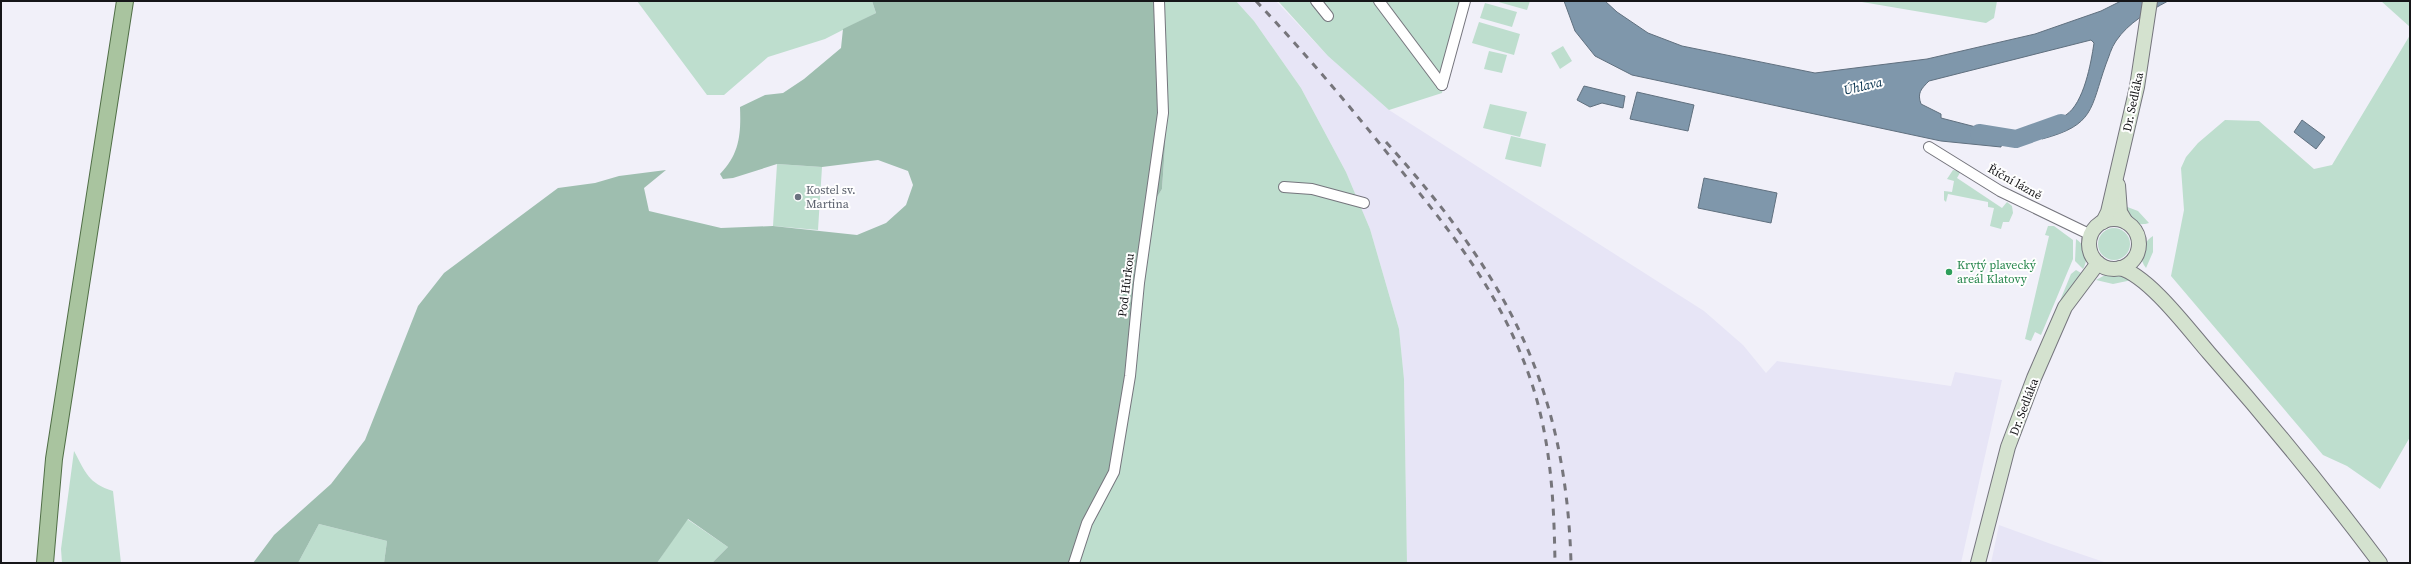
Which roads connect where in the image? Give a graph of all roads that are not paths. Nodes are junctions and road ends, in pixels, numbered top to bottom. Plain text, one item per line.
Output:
1 (125, 1) edge
2 (1159, 1) edge
3 (1316, 1) edge
4 (1379, 1) edge
5 (1465, 1) edge
6 (2150, 1) edge
7 (1328, 16) dead end
8 (1929, 147) dead end
9 (2118, 170) junction
10 (1284, 187) dead end
11 (1364, 203) dead end
12 (2103, 222) junction
13 (2126, 222) junction
14 (2091, 235) junction
15 (2137, 254) junction
16 (2098, 263) junction
17 (2120, 268) junction
18 (2166, 304) junction
19 (45, 563) edge
20 (1074, 563) edge
21 (1978, 563) edge
22 (2380, 563) edge

1 - 19 main road
2 - 20 street, Pod Hůrkou
3 - 7 street
4 - 5 street
6 - 9 main road, Dr. Sedláka
8 - 14 street, Říční lázně
9 - 12 main road, Dr. Sedláka
9 - 13 main road, Dr. Sedláka
10 - 11 street
12 - 13 main road
12 - 14 main road, Dr. Sedláka
13 - 15 main road, Dr. Sedláka
14 - 16 main road
15 - 17 main road
15 - 18 main road
16 - 17 main road
16 - 21 main road, Dr. Sedláka
17 - 18 main road
18 - 22 main road

